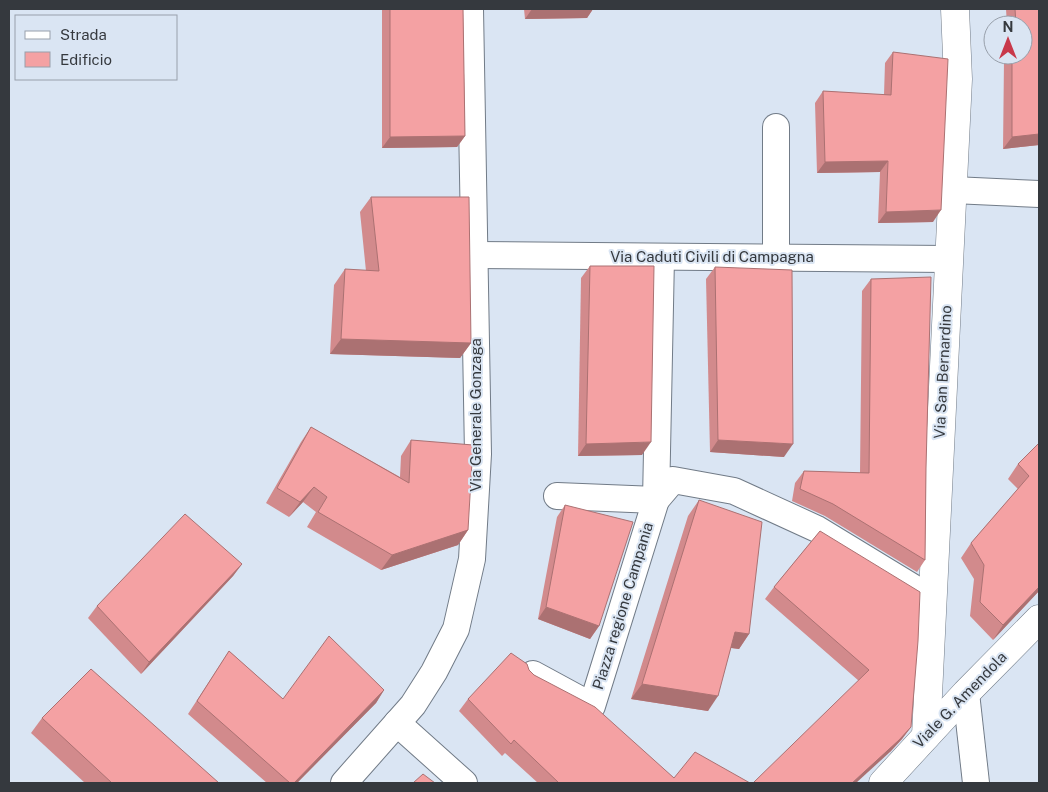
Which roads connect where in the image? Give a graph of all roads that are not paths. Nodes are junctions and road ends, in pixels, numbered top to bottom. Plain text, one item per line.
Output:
1 (470, 9) edge
2 (955, 9) edge
3 (776, 127) dead end
4 (953, 190) junction
5 (1039, 194) edge
6 (475, 255) junction
7 (661, 257) junction
8 (776, 258) junction
9 (949, 259) junction
10 (557, 496) dead end
11 (656, 500) junction
12 (932, 599) junction
13 (1039, 619) edge
14 (533, 674) edge
15 (966, 693) junction
16 (397, 723) junction
17 (926, 736) junction
18 (344, 783) edge
19 (464, 783) edge
20 (883, 783) edge
21 (976, 783) edge

1 - 6 street, Via Generale Gonzaga
2 - 4 street, Via San Bernardino
3 - 8 street
4 - 5 street
4 - 9 street, Via San Bernardino
6 - 7 street, Via Caduti Civili di Campagna
6 - 16 street, Via Generale Gonzaga
7 - 8 street, Via Caduti Civili di Campagna
7 - 11 street, Piazza regione Campania
8 - 9 street, Via Caduti Civili di Campagna
9 - 12 street, Via San Bernardino
10 - 11 street, Piazza regione Campania
11 - 12 street
11 - 14 street, Piazza regione Campania
12 - 17 street, Via San Bernardino
13 - 15 street, Viale G. Amendola
15 - 17 street, Viale G. Amendola
15 - 21 street
16 - 18 street, Via Generale Gonzaga
16 - 19 street
17 - 20 street, Viale G. Amendola

